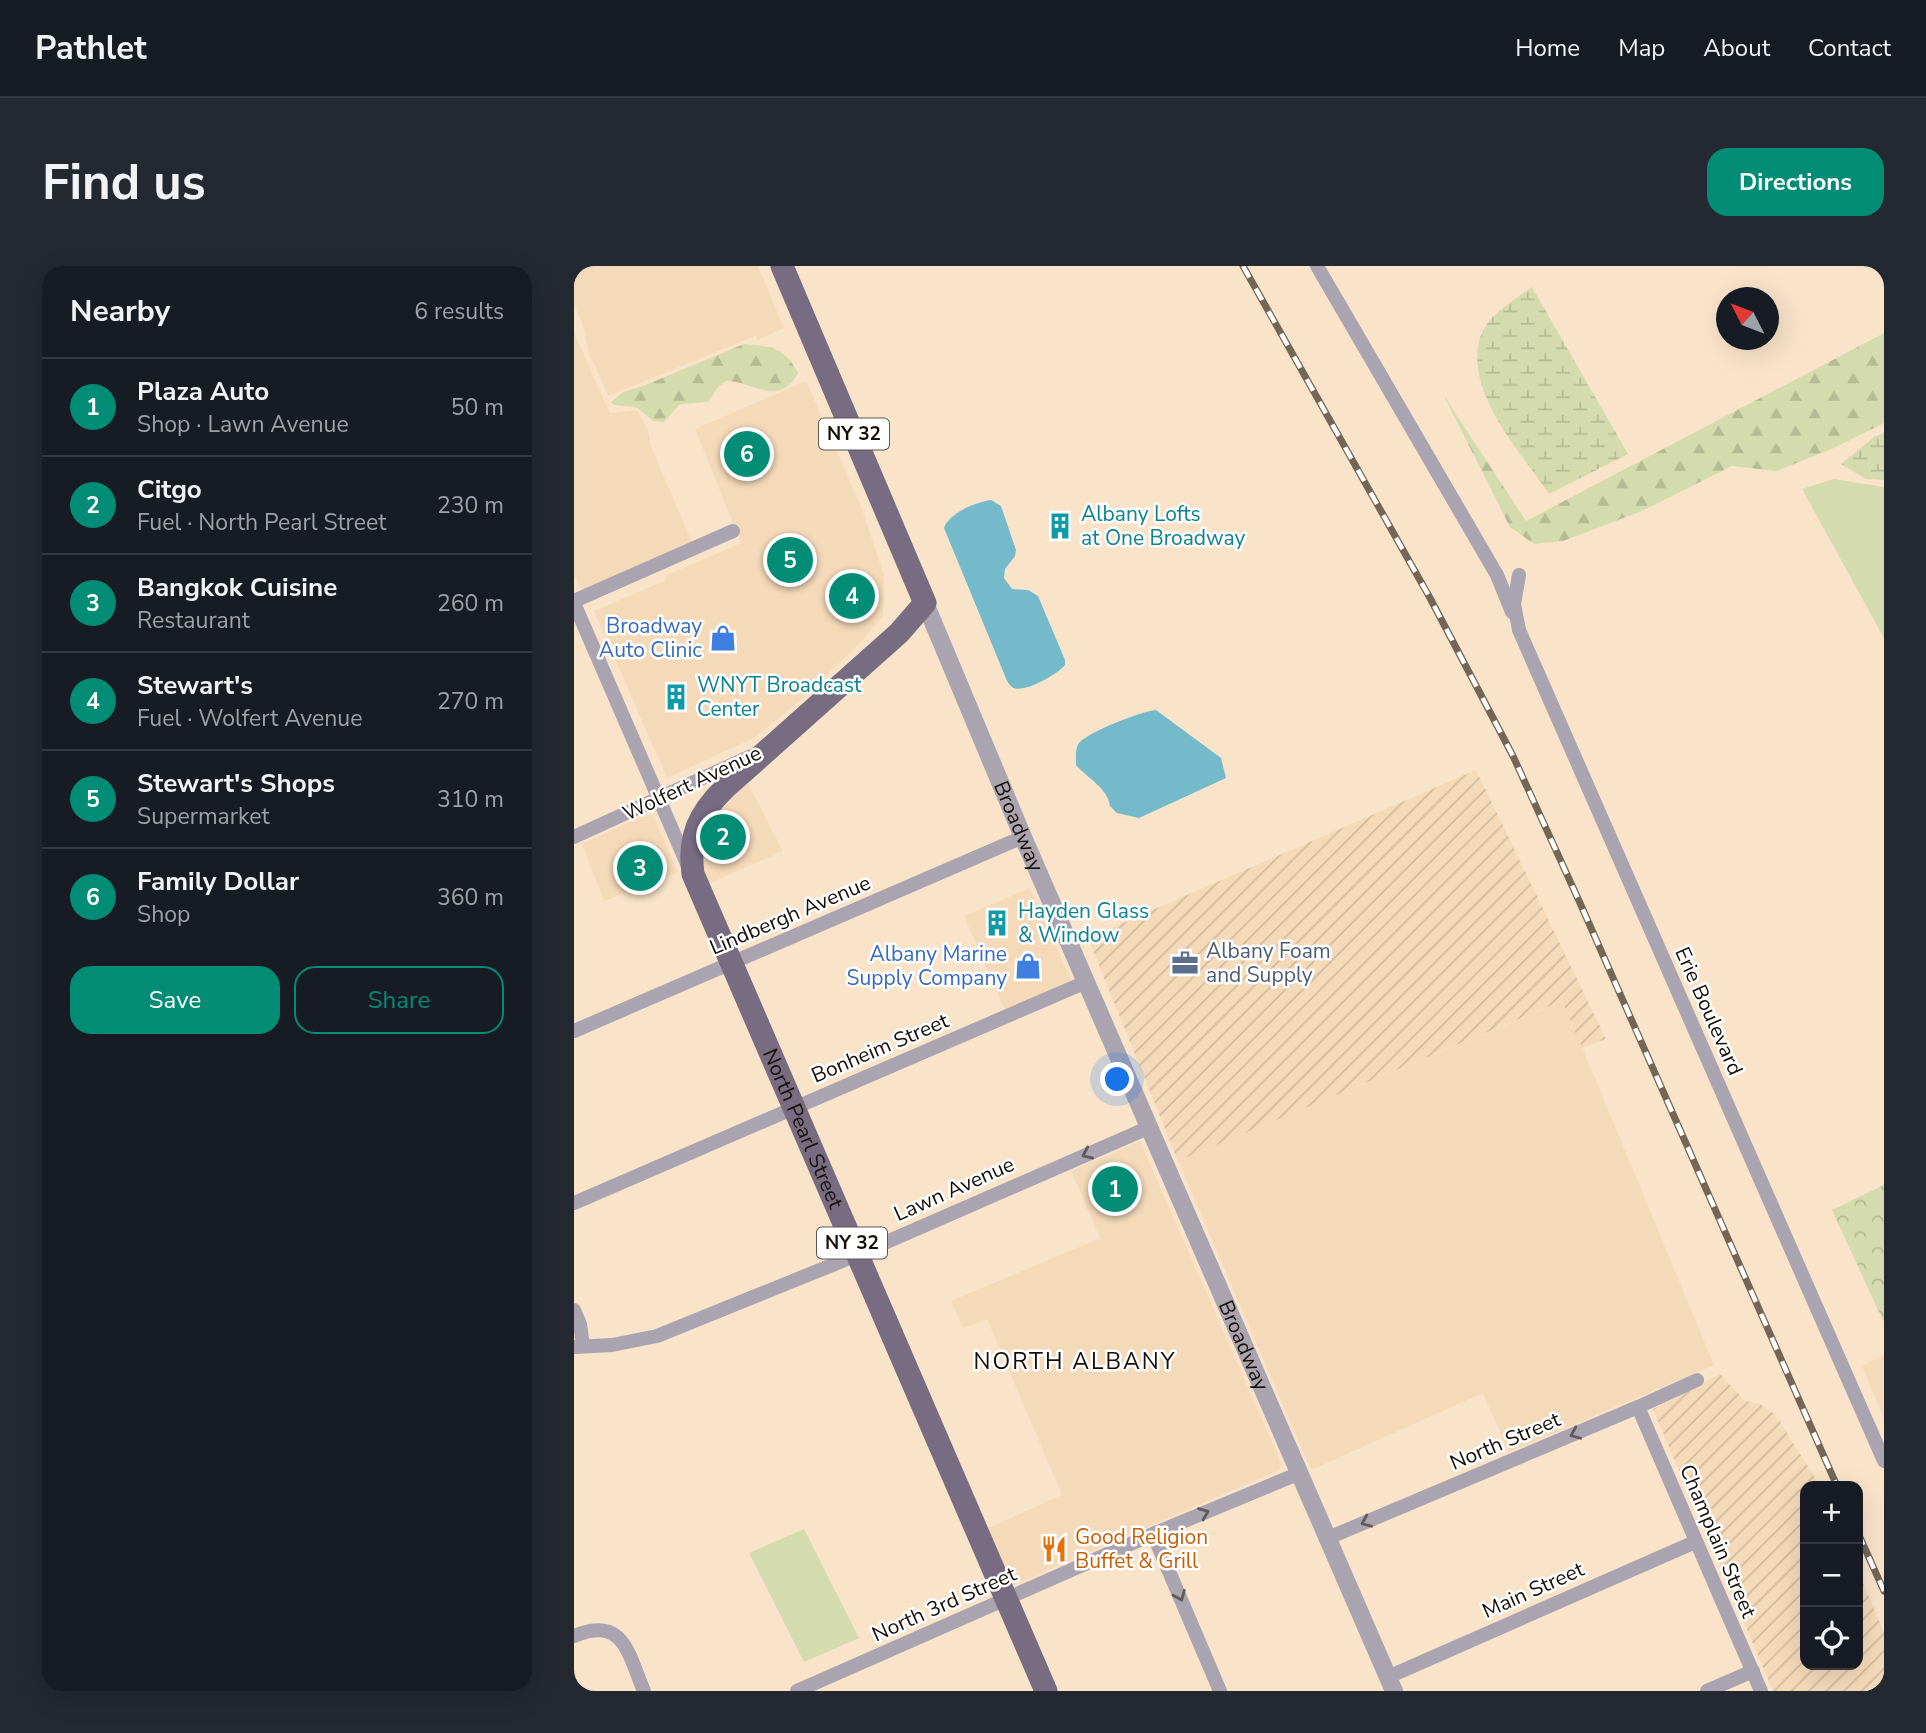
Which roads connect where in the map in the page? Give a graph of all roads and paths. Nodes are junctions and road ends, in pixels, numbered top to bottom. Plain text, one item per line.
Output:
1 (782, 266) edge
2 (1317, 266) edge
3 (733, 531) dead end
4 (1519, 575) dead end
5 (574, 602) edge
6 (925, 603) junction
7 (1519, 629) junction
8 (771, 747) junction
9 (659, 799) junction
10 (1023, 836) junction
11 (574, 837) edge
12 (697, 887) junction
13 (730, 963) junction
14 (1086, 982) junction
15 (574, 1031) edge
16 (793, 1108) junction
17 (1150, 1127) junction
18 (574, 1203) edge
19 (857, 1255) junction
20 (574, 1311) edge
21 (579, 1347) edge
22 (1697, 1380) dead end
23 (1638, 1408) junction
24 (1884, 1461) edge
25 (1300, 1473) junction
26 (1153, 1534) junction
27 (1328, 1538) junction
28 (1695, 1542) junction
29 (1007, 1600) junction
30 (574, 1636) edge
31 (1753, 1671) junction
32 (1391, 1684) edge
33 (643, 1691) edge
34 (797, 1691) edge
35 (1046, 1691) edge
36 (1220, 1691) edge
37 (1707, 1691) edge
38 (1761, 1691) edge

1 - 6 main road, Broadway / NY 32
2 - 7 street
3 - 5 street
4 - 7 street, Erie Boulevard
5 - 9 street, North Pearl Street
6 - 8 main road, Wolfert Avenue / NY 32
6 - 10 street, Broadway
7 - 24 street, Erie Boulevard
8 - 9 street, Wolfert Avenue
8 - 12 main road, NY 32
9 - 11 street, Wolfert Avenue
9 - 12 street, North Pearl Street
10 - 13 street, Lindbergh Avenue
10 - 14 street, Broadway
12 - 13 main road, North Pearl Street / NY 32
13 - 15 street, Lindbergh Avenue
13 - 16 main road, North Pearl Street / NY 32
14 - 16 street, Bonheim Street
14 - 17 street, Broadway
16 - 18 street, Bonheim Street
16 - 19 main road, North Pearl Street / NY 32
17 -> 19 street, Lawn Avenue
17 - 25 street, Broadway
19 - 21 street, Lawn Avenue
19 - 29 main road, North Pearl Street / NY 32
20 - 21 street
22 - 23 street, North Street
23 -> 27 street, North Street
23 - 28 street, Champlain Street
26 -> 25 street, North 3rd Street
25 - 27 street, Broadway
26 - 29 street, North 3rd Street
26 -> 36 street
27 - 32 street, Broadway
28 - 31 street, Champlain Street
28 - 32 street, Main Street
29 - 34 street, North 3rd Street
29 - 35 main road, North Pearl Street / NY 32
30 - 33 street
31 - 37 street
31 - 38 street, Champlain Street

